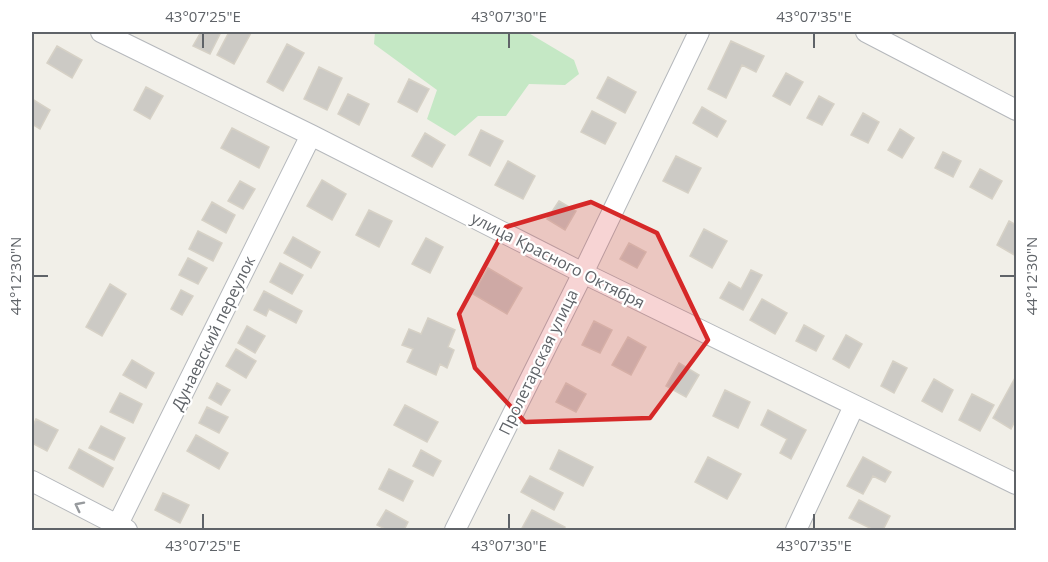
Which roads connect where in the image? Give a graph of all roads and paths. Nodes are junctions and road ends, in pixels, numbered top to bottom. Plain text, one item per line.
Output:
1 (101, 32) edge
2 (699, 32) edge
3 (867, 32) edge
4 (1017, 110) edge
5 (311, 135) junction
6 (583, 273) junction
7 (854, 406) junction
8 (32, 481) edge
9 (1017, 484) edge
10 (120, 529) edge
11 (455, 531) edge
12 (796, 531) edge

1 - 5 street, улица Красного Октября
2 - 6 street, Пролетарская улица
3 - 4 street
5 - 6 street, улица Красного Октября
5 - 10 street, Дунаевский переулок
6 - 7 street, улица Красного Октября
6 - 11 street, Пролетарская улица
7 - 9 street, улица Красного Октября
7 - 12 street
10 -> 8 street

